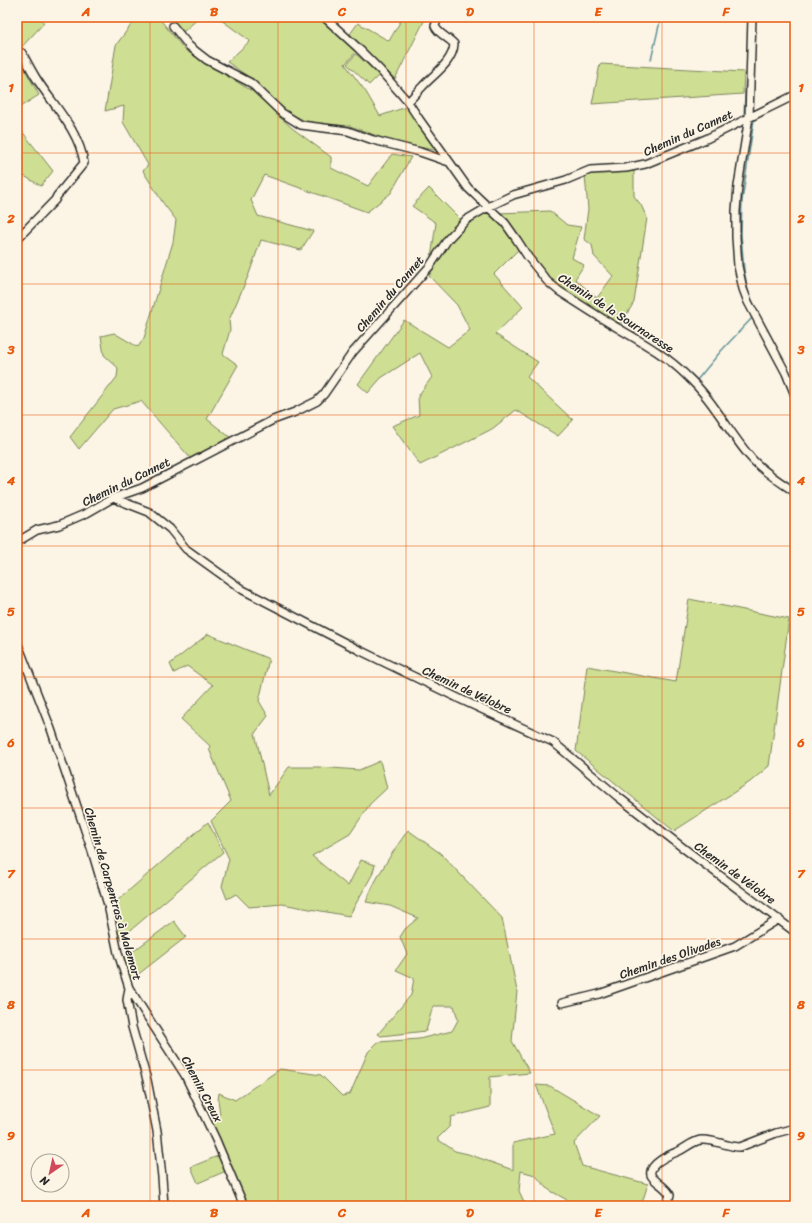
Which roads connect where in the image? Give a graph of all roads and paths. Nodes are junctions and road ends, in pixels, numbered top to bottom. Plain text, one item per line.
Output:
1 (324, 17) edge
2 (438, 17) edge
3 (752, 17) edge
4 (173, 26) dead end
5 (22, 53) dead end
6 (795, 95) edge
7 (408, 102) junction
8 (749, 117) junction
9 (449, 162) junction
10 (488, 206) junction
11 (17, 239) edge
12 (795, 395) edge
13 (795, 492) edge
14 (113, 498) junction
15 (17, 542) edge
16 (17, 642) edge
17 (779, 919) junction
18 (795, 932) edge
19 (129, 988) junction
20 (562, 1003) dead end
21 (795, 1128) edge
22 (164, 1206) edge
23 (244, 1206) edge
24 (666, 1206) edge

1 - 7 street, Chemin de la Sournaresse
2 - 7 street
3 - 8 street
4 - 9 street
5 - 11 street
6 - 8 street, Chemin du Cannet
7 - 9 street, Chemin de la Sournaresse
8 - 10 street, Chemin du Cannet
8 - 12 street
9 - 10 street, Chemin de la Sournaresse
10 - 13 street, Chemin de la Sournaresse
10 - 14 street, Chemin du Cannet
14 - 15 street, Chemin du Cannet
14 - 17 street, Chemin de Vélobre
16 - 19 street, Chemin de Carpentras à Malemort
17 - 18 street, Chemin de Vélobre
17 - 20 street, Chemin des Olivades
19 - 22 street, Chemin de Carpentras à Malemort
19 - 23 street, Chemin Creux
21 - 24 street

